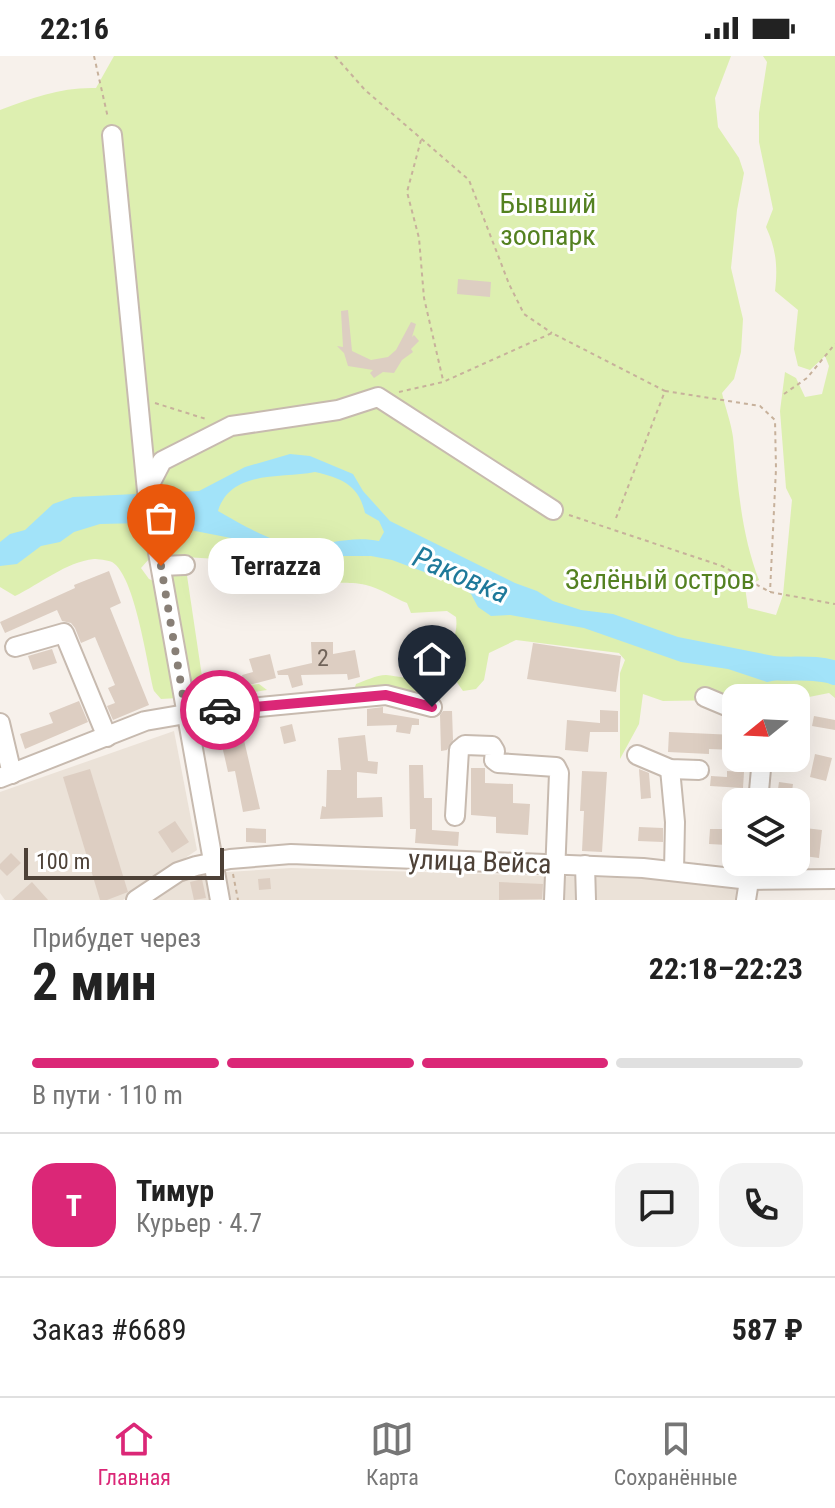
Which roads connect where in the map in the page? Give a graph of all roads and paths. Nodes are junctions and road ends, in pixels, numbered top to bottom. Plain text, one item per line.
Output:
1 (94, 56) edge
2 (335, 56) edge
3 (112, 135) joint
4 (421, 138) junction
5 (552, 333) junction
6 (835, 344) edge
7 (443, 382) junction
8 (665, 391) junction
9 (784, 394) dead end
10 (378, 397) junction
11 (138, 398) junction
12 (231, 426) junction
13 (147, 491) junction
14 (553, 510) joint
15 (616, 518) dead end
16 (185, 565) dead end
17 (161, 566) junction
18 (770, 592) junction
19 (835, 604) edge
20 (15, 647) dead end
21 (705, 697) dead end
22 (722, 704) edge
23 (432, 707) dead end
24 (186, 714) junction
25 (0, 723) edge
26 (107, 737) junction
27 (637, 755) dead end
28 (670, 769) junction
29 (699, 770) dead end
30 (6, 776) edge
31 (455, 816) dead end
32 (333, 855) junction
33 (214, 862) junction
34 (555, 864) junction
35 (585, 865) junction
36 (674, 871) junction
37 (722, 871) edge
38 (335, 876) dead end
39 (750, 876) edge
40 (804, 876) edge
41 (835, 879) edge
42 (136, 900) edge
43 (220, 900) edge
44 (554, 900) edge
45 (586, 900) edge
46 (746, 900) edge

1 - 3 path
2 - 4 path
3 - 11 street
4 - 5 path
4 - 7 path
5 - 7 path
5 - 8 path
6 - 9 path
7 - 10 path
8 - 15 path
8 - 18 path
10 - 12 street
10 - 14 street
11 - 12 path
11 - 13 street
12 - 13 street
13 - 17 street
14 - 18 path
16 - 17 street
17 - 24 street
18 - 19 path
20 - 26 street
21 - 22 street
23 - 24 street
24 - 26 street
24 - 33 street
25 - 30 street
26 - 30 street
27 - 28 street
28 - 29 street
28 - 36 street
31 - 34 street
32 - 33 street, улица Вейса
32 - 34 street, улица Вейса
32 - 38 street
33 - 42 street, улица Вейса
33 - 43 street
34 - 35 street, улица Вейса
34 - 44 street
35 - 36 street, улица Вейса
35 - 45 street
36 - 37 street, улица Вейса
39 - 46 street
40 - 41 street, улица Вейса

